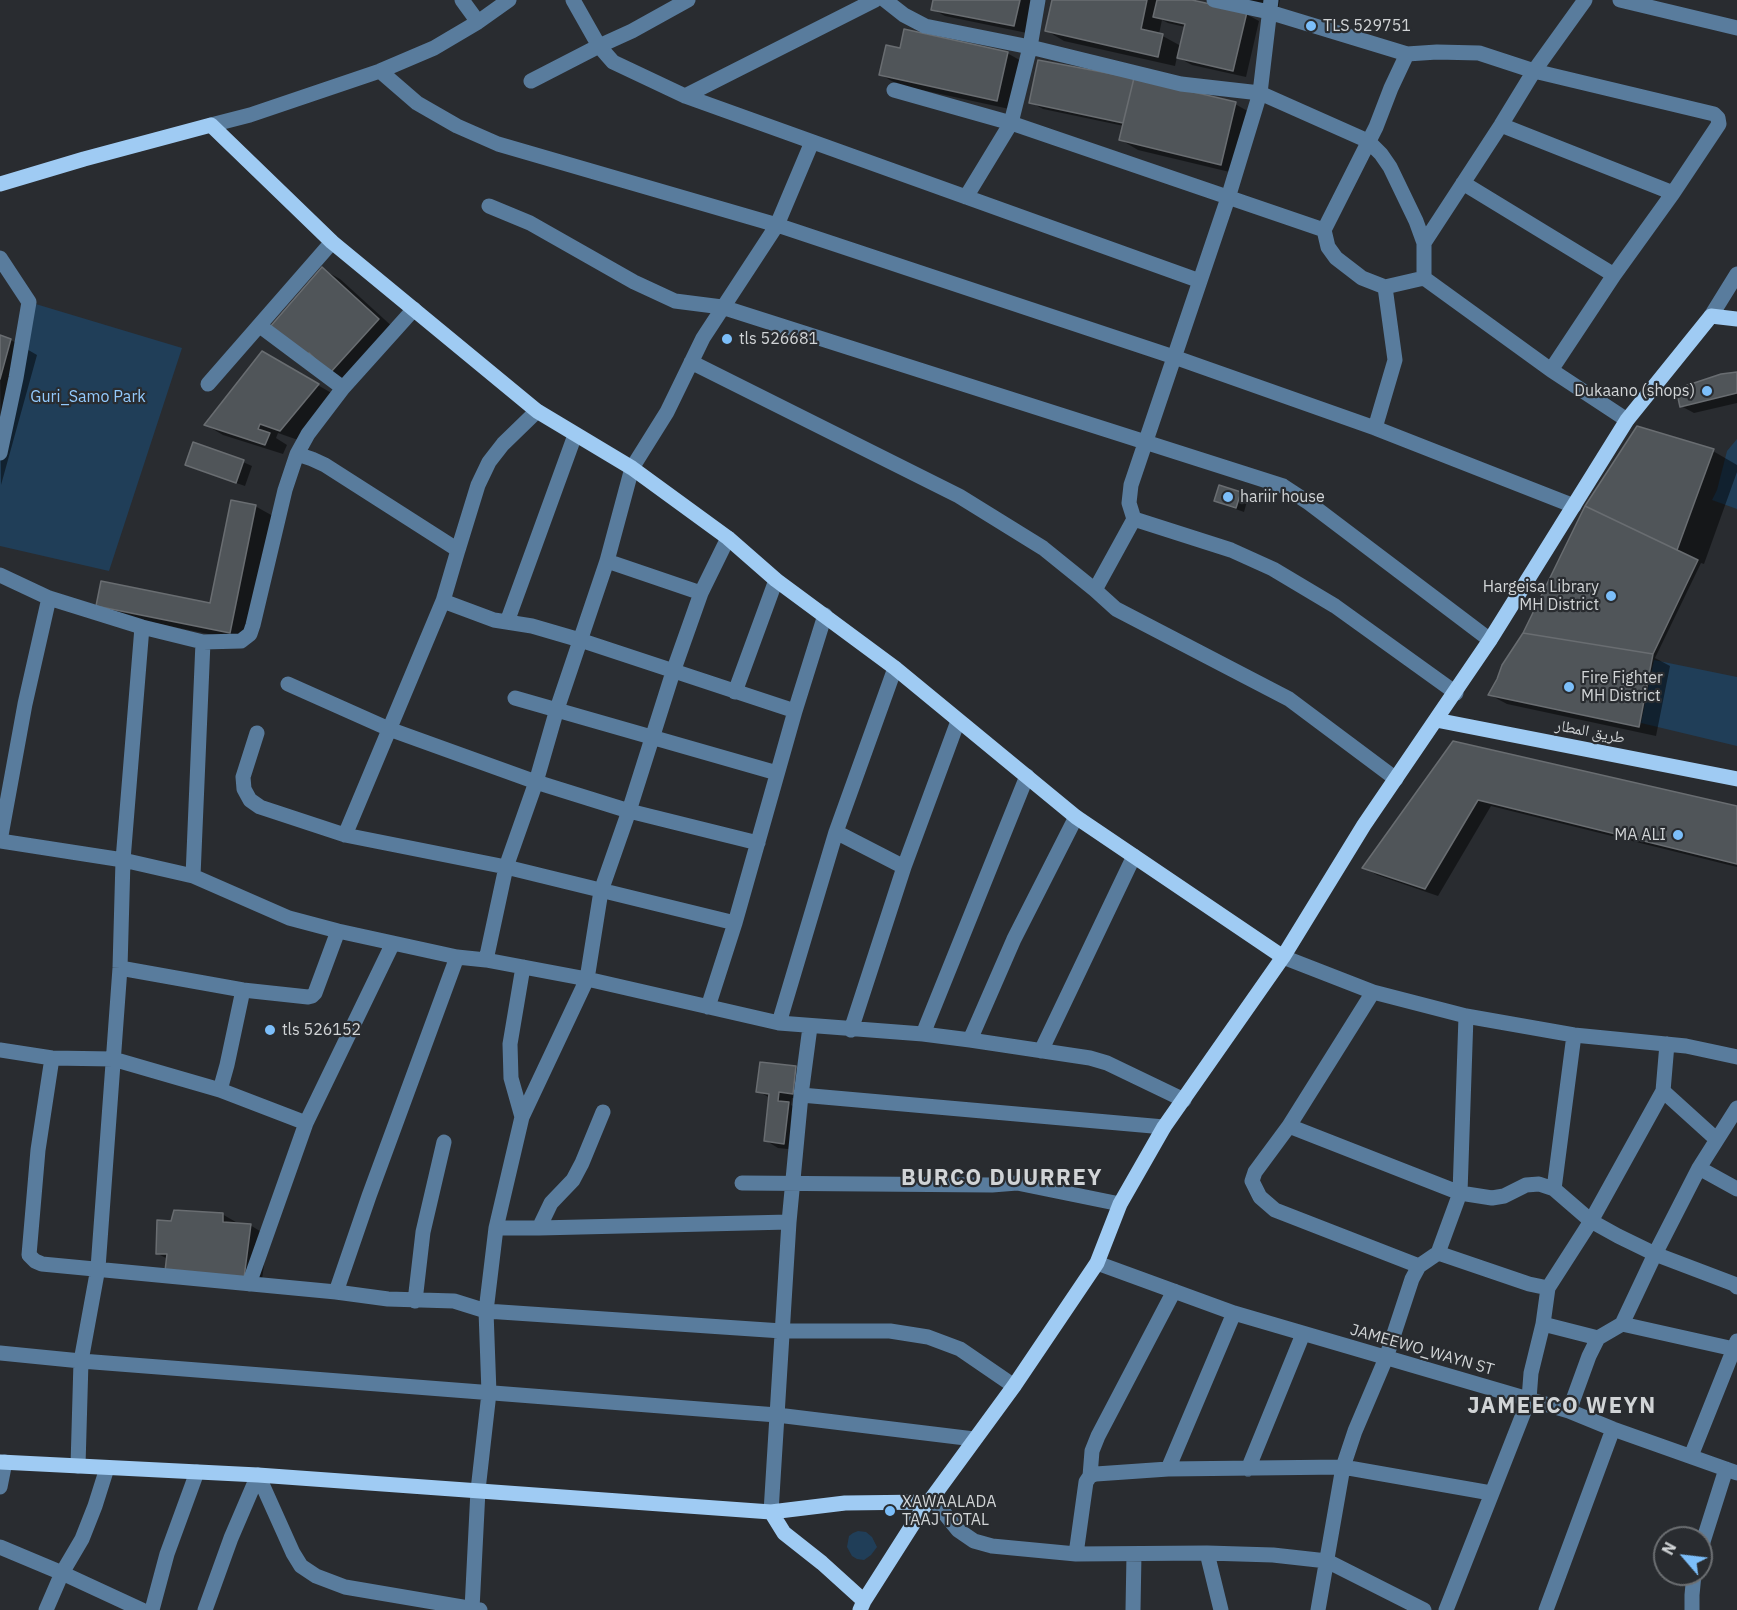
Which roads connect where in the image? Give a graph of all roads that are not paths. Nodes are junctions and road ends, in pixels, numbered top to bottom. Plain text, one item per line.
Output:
1 (462, 0) edge
2 (509, 0) edge
3 (573, 0) edge
4 (688, 0) edge
5 (875, 0) edge
6 (885, 0) edge
7 (1038, 0) edge
8 (1214, 0) edge
9 (1585, 0) edge
10 (1620, 0) edge
11 (1270, 6) edge
12 (478, 22) junction
13 (1737, 28) edge
14 (599, 46) junction
15 (1030, 47) junction
16 (1407, 54) junction
17 (380, 71) junction
18 (1534, 71) junction
19 (531, 81) dead end
20 (894, 90) dead end
21 (1260, 93) junction
22 (685, 96) junction
23 (1011, 123) junction
24 (211, 125) junction
25 (1502, 125) junction
26 (812, 141) junction
27 (1368, 141) junction
28 (0, 183) edge
29 (1463, 183) junction
30 (1673, 193) junction
31 (966, 197) junction
32 (1228, 198) junction
33 (489, 206) dead end
34 (777, 225) junction
35 (1323, 230) junction
36 (332, 242) junction
37 (1425, 243) junction
38 (0, 258) edge
39 (1737, 274) edge
40 (1614, 275) junction
41 (1424, 278) junction
42 (1200, 281) junction
43 (1385, 287) junction
44 (722, 307) junction
45 (414, 309) junction
46 (1711, 316) junction
47 (1737, 319) edge
48 (260, 326) junction
49 (1173, 357) junction
50 (691, 362) junction
51 (1551, 370) junction
52 (208, 384) dead end
53 (343, 388) junction
54 (537, 411) junction
55 (1627, 420) junction
56 (1375, 428) junction
57 (575, 435) junction
58 (1146, 443) junction
59 (0, 453) edge
60 (297, 454) junction
61 (632, 468) junction
62 (1574, 506) junction
63 (1134, 519) junction
64 (728, 538) junction
65 (458, 550) junction
66 (607, 561) junction
67 (0, 575) edge
68 (776, 580) junction
69 (1095, 590) junction
70 (701, 593) junction
71 (49, 597) junction
72 (443, 601) junction
73 (825, 615) junction
74 (507, 622) junction
75 (142, 627) junction
76 (580, 640) junction
77 (1490, 640) junction
78 (203, 642) junction
79 (895, 668) junction
80 (673, 672) junction
81 (288, 684) dead end
82 (735, 692) junction
83 (1456, 693) junction
84 (515, 698) dead end
85 (557, 709) junction
86 (795, 711) junction
87 (1436, 720) junction
88 (958, 721) junction
89 (389, 729) junction
90 (257, 733) dead end
91 (651, 737) junction
92 (777, 773) junction
93 (1027, 776) junction
94 (1396, 779) junction
95 (1737, 779) edge
96 (536, 782) junction
97 (629, 811) junction
98 (1076, 817) junction
99 (836, 832) junction
100 (345, 835) junction
101 (758, 843) junction
102 (1134, 856) junction
103 (123, 860) junction
104 (506, 867) junction
105 (904, 867) junction
106 (193, 876) junction
107 (602, 891) junction
108 (735, 923) junction
109 (338, 931) junction
110 (393, 943) junction
111 (457, 957) junction
112 (1283, 957) junction
113 (486, 960) junction
114 (523, 967) junction
115 (120, 968) junction
116 (587, 979) junction
117 (243, 990) junction
118 (1373, 992) junction
119 (708, 1007) junction
120 (1466, 1016) junction
121 (779, 1023) junction
122 (810, 1027) junction
123 (851, 1030) junction
124 (923, 1035) junction
125 (1574, 1035) junction
126 (970, 1040) junction
127 (1667, 1044) junction
128 (0, 1050) edge
129 (1041, 1051) junction
130 (1737, 1057) edge
131 (52, 1058) junction
132 (113, 1059) junction
133 (220, 1090) junction
134 (1663, 1090) junction
135 (801, 1095) junction
136 (1184, 1100) junction
137 (1737, 1108) edge
138 (603, 1112) dead end
139 (522, 1117) junction
140 (306, 1123) junction
141 (1164, 1126) junction
142 (1289, 1126) junction
143 (1716, 1139) junction
144 (444, 1142) dead end
145 (1699, 1168) junction
146 (742, 1183) dead end
147 (793, 1184) junction
148 (1554, 1189) junction
149 (1737, 1189) edge
150 (1460, 1193) junction
151 (1120, 1204) junction
152 (1591, 1221) junction
153 (789, 1222) junction
154 (496, 1228) junction
155 (539, 1228) junction
156 (1438, 1253) junction
157 (1655, 1254) junction
158 (1097, 1263) junction
159 (1419, 1266) junction
160 (98, 1268) junction
161 (249, 1284) junction
162 (1737, 1287) edge
163 (1548, 1288) junction
164 (1174, 1291) junction
165 (336, 1292) junction
166 (415, 1301) junction
167 (486, 1311) junction
168 (1234, 1313) junction
169 (1543, 1324) junction
170 (1622, 1324) junction
171 (782, 1331) junction
172 (1303, 1334) junction
173 (1598, 1338) junction
174 (1736, 1345) edge
175 (0, 1353) edge
176 (1386, 1358) junction
177 (81, 1361) junction
178 (1014, 1386) junction
179 (489, 1393) junction
180 (1529, 1399) junction
181 (1569, 1411) junction
182 (777, 1415) junction
183 (1613, 1430) junction
184 (974, 1439) junction
185 (1691, 1456) junction
186 (2, 1462) edge
187 (78, 1466) junction
188 (1342, 1467) junction
189 (107, 1468) junction
190 (1168, 1469) junction
191 (1248, 1469) junction
192 (1731, 1471) edge
193 (197, 1472) junction
194 (258, 1475) junction
195 (1090, 1476) junction
196 (0, 1487) edge
197 (478, 1490) junction
198 (1491, 1493) junction
199 (930, 1500) junction
200 (771, 1512) junction
201 (1710, 1526) edge
202 (0, 1547) edge
203 (1207, 1553) junction
204 (1076, 1554) junction
205 (1134, 1554) junction
206 (1327, 1561) junction
207 (62, 1573) junction
208 (1693, 1586) edge
209 (862, 1606) edge
210 (476, 1609) edge
211 (46, 1610) edge
212 (142, 1610) edge
213 (152, 1610) edge
214 (205, 1610) edge
215 (1133, 1610) edge
216 (1221, 1610) edge
217 (1318, 1610) edge
218 (1424, 1610) edge
219 (1446, 1610) edge
220 (1546, 1610) edge
221 (1692, 1610) edge

1 - 12 street
2 - 12 street
3 - 14 street
4 - 14 street
5 - 22 street
6 - 15 street
7 - 15 street
8 - 11 street
9 - 18 street
10 - 13 street
11 - 16 street
11 - 21 street
12 - 17 street
14 - 19 street
14 - 22 street
15 - 21 street
15 - 23 street
16 - 18 street
16 - 27 street
17 - 24 street
17 - 34 street
18 - 25 street
18 - 30 street
20 - 23 street
21 - 27 street
21 - 32 street
22 - 26 street
23 - 31 street
23 - 32 street
24 - 28 main road
24 - 36 main road
25 - 29 street
25 - 30 street
26 - 31 street
26 - 34 street
27 - 35 street
27 - 37 street
29 - 37 street
29 - 40 street
30 - 40 street
31 - 42 street
32 - 35 street
32 - 42 street
33 - 44 street
34 - 44 street
34 - 49 street
35 - 43 street
36 - 45 main road
36 - 48 street
37 - 41 street
38 - 59 street
39 - 46 street
40 - 51 street
41 - 43 street
41 - 51 street
42 - 49 street
43 - 56 street
44 - 50 street
44 - 58 street
45 - 53 street
45 - 54 main road
46 - 47 main road
46 - 55 main road
48 - 52 street
48 - 53 street
49 - 56 street
49 - 58 street
50 - 61 street
50 - 69 street
51 - 55 street
53 - 60 street
54 - 57 main road
54 - 65 street
55 - 62 main road
56 - 62 street
57 - 61 main road
57 - 74 street
58 - 63 street
58 - 77 street
60 - 65 street
60 - 78 street
61 - 64 main road
61 - 66 street
62 - 77 main road
63 - 69 street
63 - 83 street
64 - 68 main road
64 - 70 street
65 - 72 street
66 - 70 street
66 - 76 street
67 - 71 street
68 - 73 main road
68 - 82 street
69 - 94 street
70 - 80 street
71 - 75 street
71 - 103 street
72 - 74 street
72 - 89 street
73 - 79 main road
73 - 86 street
74 - 76 street
75 - 78 street
75 - 103 street
76 - 80 street
76 - 85 street
77 - 83 main road
78 - 106 street
79 - 88 main road
79 - 99 street
80 - 82 street
80 - 91 street
81 - 89 street
82 - 86 street
83 - 87 main road
84 - 85 street
85 - 91 street
85 - 96 street
86 - 92 street
87 - 94 main road
87 - 95 main road, طريق المطار
88 - 93 main road
88 - 105 street
89 - 96 street
89 - 100 street
90 - 100 street
91 - 92 street
91 - 97 street
92 - 101 street
93 - 98 main road
93 - 124 street
94 - 112 main road
96 - 97 street
96 - 104 street
97 - 101 street
97 - 107 street
98 - 102 main road
98 - 126 street
99 - 105 street
99 - 121 street
100 - 104 street
101 - 108 street
102 - 112 main road
102 - 129 street
103 - 106 street
103 - 115 street
104 - 107 street
104 - 113 street
105 - 123 street
106 - 109 street
107 - 108 street
107 - 116 street
108 - 119 street
109 - 110 street
109 - 117 street
110 - 111 street
110 - 140 street
111 - 113 street
111 - 165 street
112 - 118 street
112 - 136 main road
113 - 114 street
114 - 116 street
114 - 139 street
115 - 117 street
115 - 132 street
116 - 119 street
116 - 139 street
117 - 133 street
118 - 120 street
118 - 142 street
119 - 121 street
120 - 125 street
120 - 150 street
121 - 122 street
122 - 123 street
122 - 135 street
123 - 124 street
124 - 126 street
125 - 127 street
125 - 148 street
126 - 129 street
127 - 130 street
127 - 134 street
128 - 131 street
129 - 136 street
131 - 132 street
131 - 160 street
132 - 133 street
132 - 160 street
133 - 140 street
134 - 143 street
134 - 152 street
135 - 141 street
135 - 147 street
136 - 141 main road
137 - 143 street
138 - 155 street
139 - 154 street
140 - 161 street
141 - 151 main road
142 - 150 street
142 - 159 street
143 - 145 street
144 - 166 street
145 - 149 street
145 - 157 street
146 - 147 street
147 - 151 street
147 - 153 street
148 - 150 street
148 - 152 street
150 - 156 street
151 - 158 main road
152 - 157 street
152 - 163 street
153 - 155 street
153 - 171 street
154 - 155 street
154 - 167 street
156 - 159 street
156 - 163 street
157 - 162 street
157 - 170 street
158 - 164 street, JAMEEWO_WAYN ST
158 - 178 main road
159 - 176 street
160 - 161 street
160 - 177 street
161 - 165 street
163 - 169 street
164 - 168 street, JAMEEWO_WAYN ST
164 - 195 street
165 - 166 street
166 - 167 street
167 - 171 street
167 - 179 street
168 - 172 street, JAMEEWO_WAYN ST
168 - 190 street
169 - 173 street
169 - 180 street
170 - 173 street
170 - 174 street
171 - 178 street
171 - 182 street
172 - 176 street, JAMEEWO_WAYN ST
172 - 191 street
173 - 181 street
174 - 185 street
175 - 177 street
176 - 180 street, JAMEEWO_WAYN ST
176 - 188 street
177 - 179 street
177 - 187 street
178 - 184 main road
179 - 182 street
179 - 197 street
180 - 181 street, JAMEEWO_WAYN ST
180 - 198 street
181 - 183 street, JAMEEWO_WAYN ST
182 - 184 street
182 - 200 street
183 - 185 street, JAMEEWO_WAYN ST
183 - 220 street
184 - 199 main road
185 - 192 street, JAMEEWO_WAYN ST
186 - 187 main road
186 - 196 street
187 - 189 main road
188 - 191 street
188 - 198 street
188 - 206 street
189 - 193 main road
189 - 207 street
190 - 191 street
190 - 195 street
192 - 201 street
193 - 194 main road
193 - 213 street
194 - 197 main road
194 - 210 street
194 - 214 street
195 - 204 street
197 - 200 main road
197 - 210 street
198 - 219 street
199 - 200 main road
199 - 204 street
199 - 209 main road
200 - 209 main road
202 - 207 street
203 - 205 street
203 - 206 street
203 - 216 street
204 - 205 street
205 - 215 street
206 - 217 street
206 - 218 street
207 - 211 street
207 - 212 street
208 - 221 street

